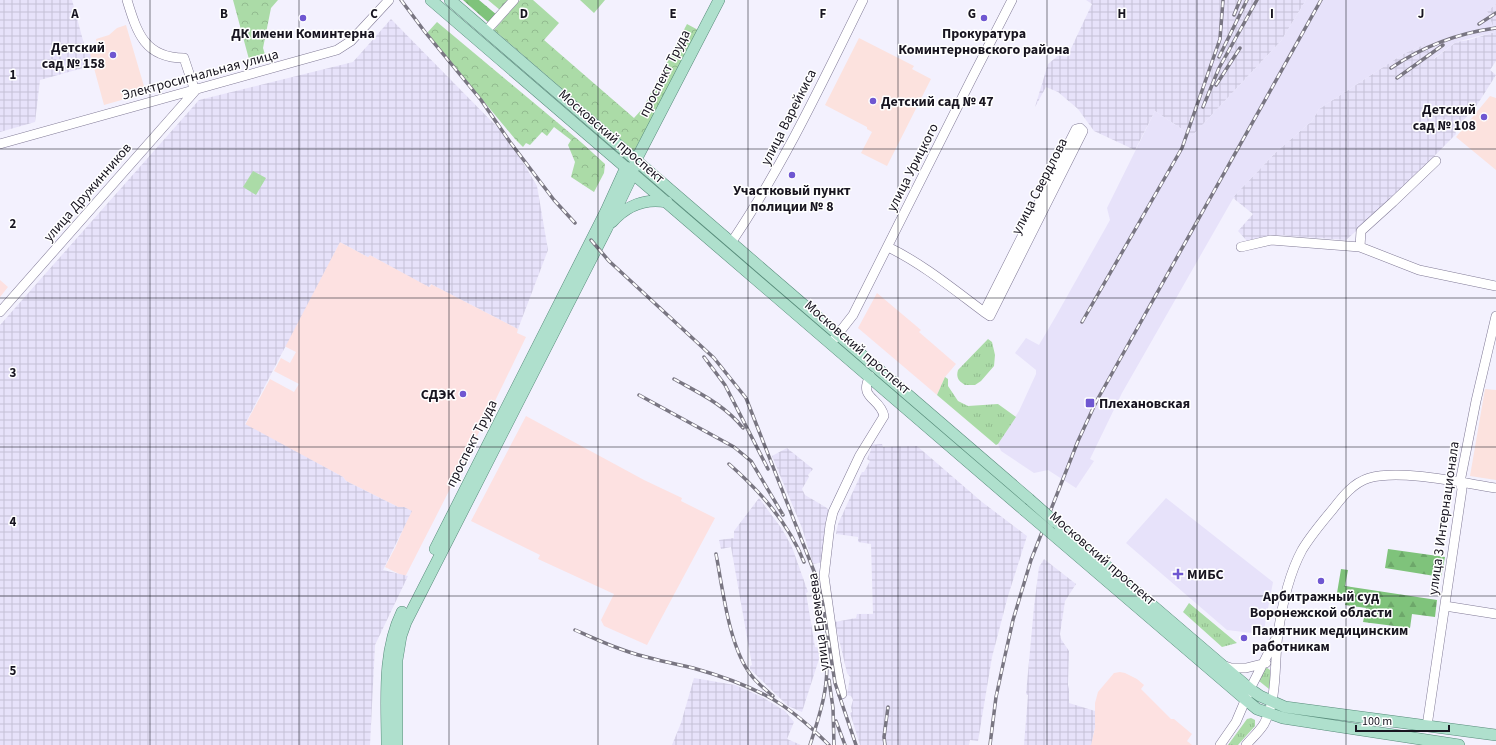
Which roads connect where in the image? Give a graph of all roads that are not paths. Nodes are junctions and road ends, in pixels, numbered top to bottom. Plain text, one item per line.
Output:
1 (127, 0) edge
2 (389, 0) edge
3 (430, 0) edge
4 (450, 0) edge
5 (514, 0) edge
6 (719, 0) edge
7 (863, 0) edge
8 (1012, 0) edge
9 (486, 31) junction
10 (195, 91) junction
11 (0, 144) edge
12 (636, 160) junction
13 (1436, 161) dead end
14 (629, 170) junction
15 (666, 202) junction
16 (607, 228) junction
17 (731, 243) junction
18 (888, 247) junction
19 (1241, 247) dead end
20 (1360, 247) junction
21 (1496, 286) edge
22 (0, 312) edge
23 (987, 314) junction
24 (1496, 316) edge
25 (838, 334) junction
26 (831, 343) junction
27 (870, 376) junction
28 (1460, 482) junction
29 (1496, 488) edge
30 (438, 551) junction
31 (1445, 606) junction
32 (1496, 614) edge
33 (1278, 635) junction
34 (1264, 662) junction
35 (1220, 664) junction
36 (1275, 671) junction
37 (1250, 689) junction
38 (842, 694) dead end
39 (1246, 700) junction
40 (1271, 701) junction
41 (1268, 714) junction
42 (1427, 726) junction
43 (1496, 735) edge
44 (1426, 743) edge
45 (387, 745) edge
46 (397, 745) edge
47 (1220, 745) edge
48 (1246, 745) edge
49 (1459, 745) edge

1 - 10 street
2 - 10 street, Электросигнальная улица
3 - 14 main road, Московский проспект
4 - 9 main road, Московский проспект
5 - 9 street
6 - 12 main road, проспект Труда
7 - 17 street, улица Варейкиса
8 - 18 street, улица Урицкого
9 - 12 main road, Московский проспект
10 - 11 street, Электросигнальная улица
10 - 22 street, улица Дружинников
12 - 14 main road
12 - 17 main road, Московский проспект
13 - 20 street
14 - 15 main road, Московский проспект
14 - 16 main road, проспект Труда
14 - 30 main road, проспект Труда
15 - 16 main road
15 - 26 main road, Московский проспект
16 - 30 main road, проспект Труда
17 - 25 main road, Московский проспект
18 - 23 street
18 - 25 street, улица Урицкого
19 - 20 street
20 - 21 street
23 - 23 street, улица Свердлова
24 - 28 street, улица 3 Интернационала
25 - 26 street, улица Урицкого
25 - 35 main road, Московский проспект, bridge
26 - 27 main road, Московский проспект
27 - 38 street, улица Еремеева
27 - 39 main road, Московский проспект, bridge
28 - 29 street
28 - 31 street, улица 3 Интернационала
28 - 33 street
30 - 45 main road, проспект Труда
30 - 46 main road, проспект Труда
31 - 32 street
31 - 42 street, улица 3 Интернационала
33 - 34 street
33 - 36 street
34 - 35 street
34 - 36 street
34 - 37 street
35 - 37 main road, Московский проспект
36 - 40 street
37 - 39 street
37 - 40 main road, Московский проспект
39 - 41 main road, Московский проспект
39 - 47 street
40 - 41 street
40 - 42 main road, Московский проспект
41 - 44 main road, Московский проспект
41 - 48 street
42 - 43 main road, Московский проспект
44 - 49 main road, Московский проспект

